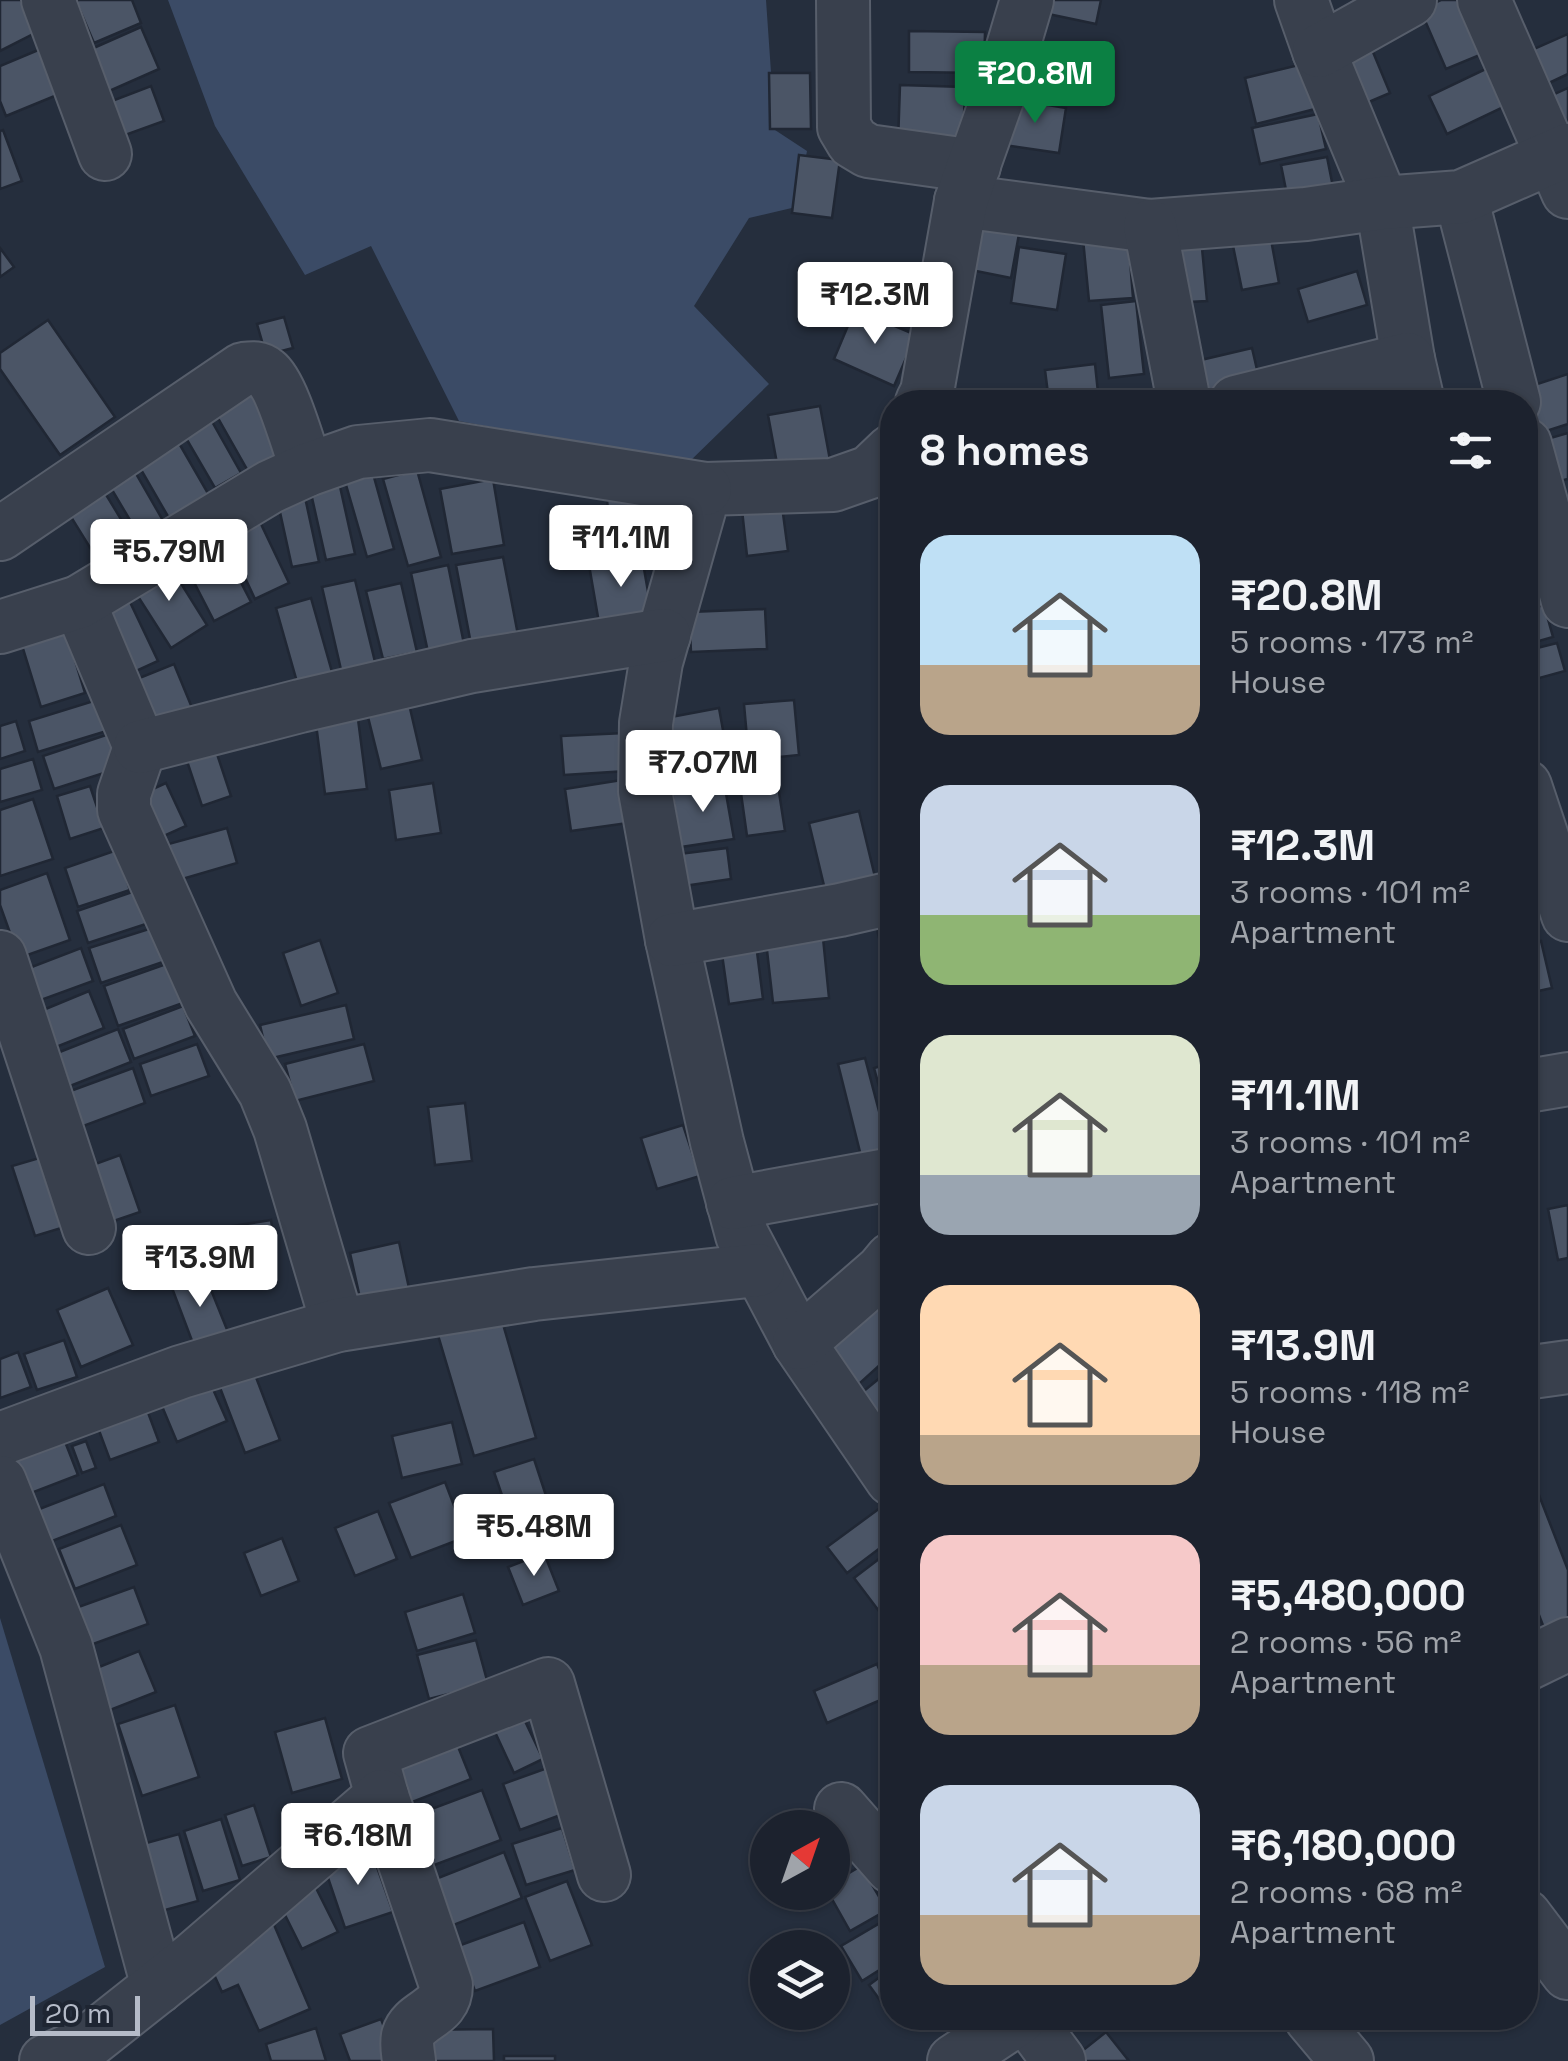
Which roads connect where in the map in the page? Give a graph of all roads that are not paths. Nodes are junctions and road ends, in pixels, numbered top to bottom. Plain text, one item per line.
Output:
1 (48, 0) edge
2 (843, 0) edge
3 (1027, 0) edge
4 (1301, 0) edge
5 (1410, 0) edge
6 (1484, 0) edge
7 (1318, 51) junction
8 (106, 154) dead end
9 (1563, 167) edge
10 (968, 184) junction
11 (1461, 196) junction
12 (1382, 203) junction
13 (1150, 226) junction
14 (1413, 380) edge
15 (927, 390) edge
16 (1182, 390) edge
17 (1333, 390) edge
18 (1511, 390) edge
19 (880, 462) edge
20 (307, 470) junction
21 (705, 489) junction
22 (1545, 507) edge
23 (0, 534) edge
24 (79, 602) junction
25 (1568, 602) edge
26 (0, 627) edge
27 (664, 635) junction
28 (140, 747) junction
29 (1538, 826) edge
30 (880, 901) edge
31 (1567, 915) edge
32 (1538, 923) edge
33 (672, 940) junction
34 (0, 958) edge
35 (880, 1176) edge
36 (734, 1202) junction
37 (89, 1228) dead end
38 (749, 1270) junction
39 (880, 1273) edge
40 (338, 1325) junction
41 (799, 1343) junction
42 (1568, 1367) edge
43 (1538, 1371) edge
44 (0, 1439) edge
45 (880, 1461) edge
46 (0, 1482) edge
47 (382, 1796) junction
48 (841, 1809) dead end
49 (880, 1853) edge
50 (604, 1875) dead end
51 (1538, 1933) edge
52 (1568, 1973) edge
53 (158, 1987) junction
54 (1001, 2030) edge
55 (1037, 2030) edge
56 (1321, 2030) edge
57 (46, 2061) edge
58 (409, 2061) edge
59 (954, 2061) edge
60 (1059, 2061) edge
61 (1346, 2061) edge

1 - 8 street
2 - 10 street
3 - 10 street
4 - 7 street
5 - 7 street
6 - 9 street
7 - 12 street
9 - 11 street
10 - 13 street
10 - 15 street
11 - 12 street
11 - 18 street
12 - 13 street
12 - 14 street
13 - 16 street
14 - 17 street
19 - 21 street
20 - 21 street
20 - 23 street
20 - 24 street
21 - 27 street
22 - 25 street
24 - 26 street
24 - 28 street
27 - 28 street
27 - 33 street
28 - 40 street
29 - 31 street
30 - 33 street
31 - 32 street
33 - 36 street
34 - 37 street
35 - 36 street
36 - 38 street
38 - 40 street
38 - 41 street
39 - 41 street
40 - 44 street
41 - 45 street
42 - 43 street
46 - 53 street
47 - 50 street
47 - 53 street
47 - 58 street
48 - 49 street
51 - 52 street
53 - 57 street
54 - 59 street
55 - 60 street
56 - 61 street

